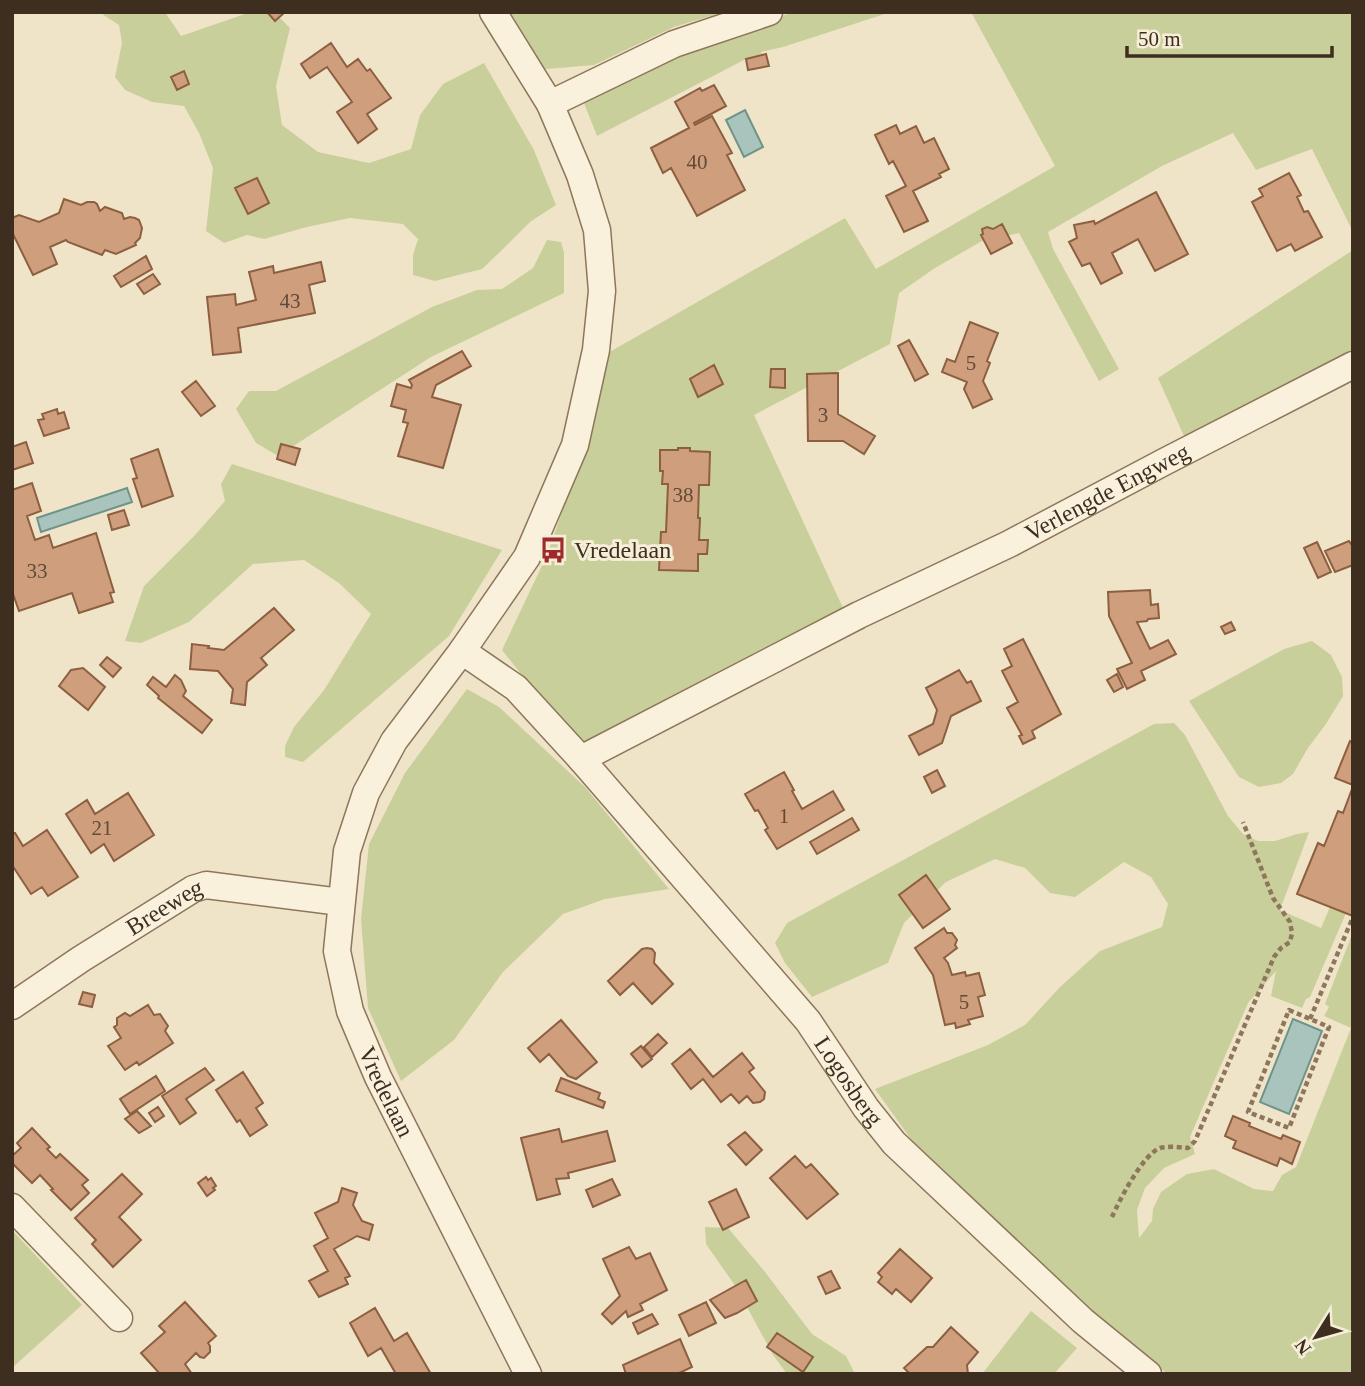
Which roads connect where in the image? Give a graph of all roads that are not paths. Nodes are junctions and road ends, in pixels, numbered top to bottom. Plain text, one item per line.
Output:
1 (493, 12) edge
2 (769, 12) edge
3 (550, 104) junction
4 (1353, 365) edge
5 (462, 651) junction
6 (581, 759) junction
7 (341, 902) junction
8 (12, 1006) edge
9 (12, 1207) edge
10 (120, 1318) dead end
11 (528, 1374) edge
12 (1148, 1374) edge

1 - 3 street, Vredelaan
2 - 3 street
3 - 5 street, Vredelaan
4 - 6 street, Verlengde Engweg
5 - 6 street, Logosberg
5 - 7 street, Vredelaan
6 - 12 street, Logosberg
7 - 8 street, Breeweg
7 - 11 street, Vredelaan
9 - 10 street

